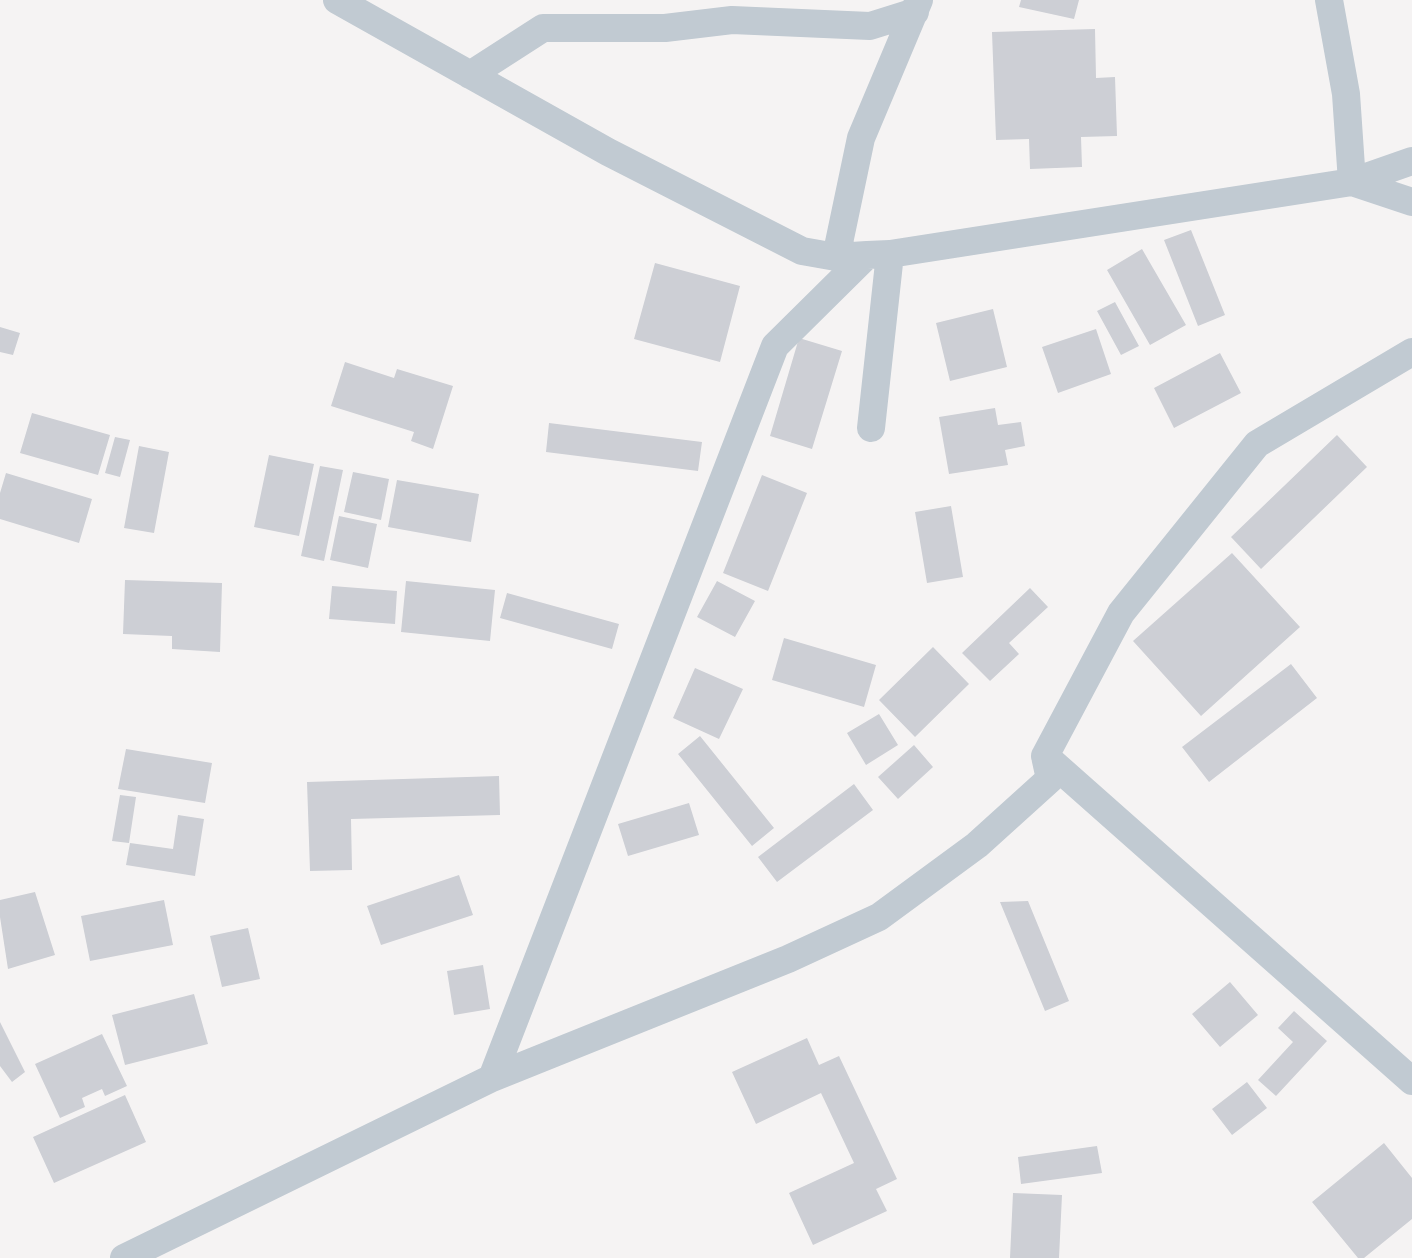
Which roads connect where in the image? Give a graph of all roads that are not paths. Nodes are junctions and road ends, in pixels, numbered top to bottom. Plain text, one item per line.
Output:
1 (337, 0) edge
2 (1329, 0) edge
3 (917, 6) edge
4 (470, 75) junction
5 (1412, 161) edge
6 (1352, 182) junction
7 (1412, 202) edge
8 (878, 255) junction
9 (836, 257) junction
10 (1412, 352) edge
11 (871, 428) dead end
12 (1044, 756) junction
13 (492, 1078) junction
14 (1412, 1081) edge
15 (124, 1258) edge

1 - 4 street
2 - 6 street
3 - 4 street
3 - 9 street
4 - 9 street
5 - 6 street
6 - 7 street
6 - 8 street
8 - 9 street
8 - 11 street
8 - 13 street
10 - 12 street
12 - 13 street
12 - 14 street
13 - 15 street

